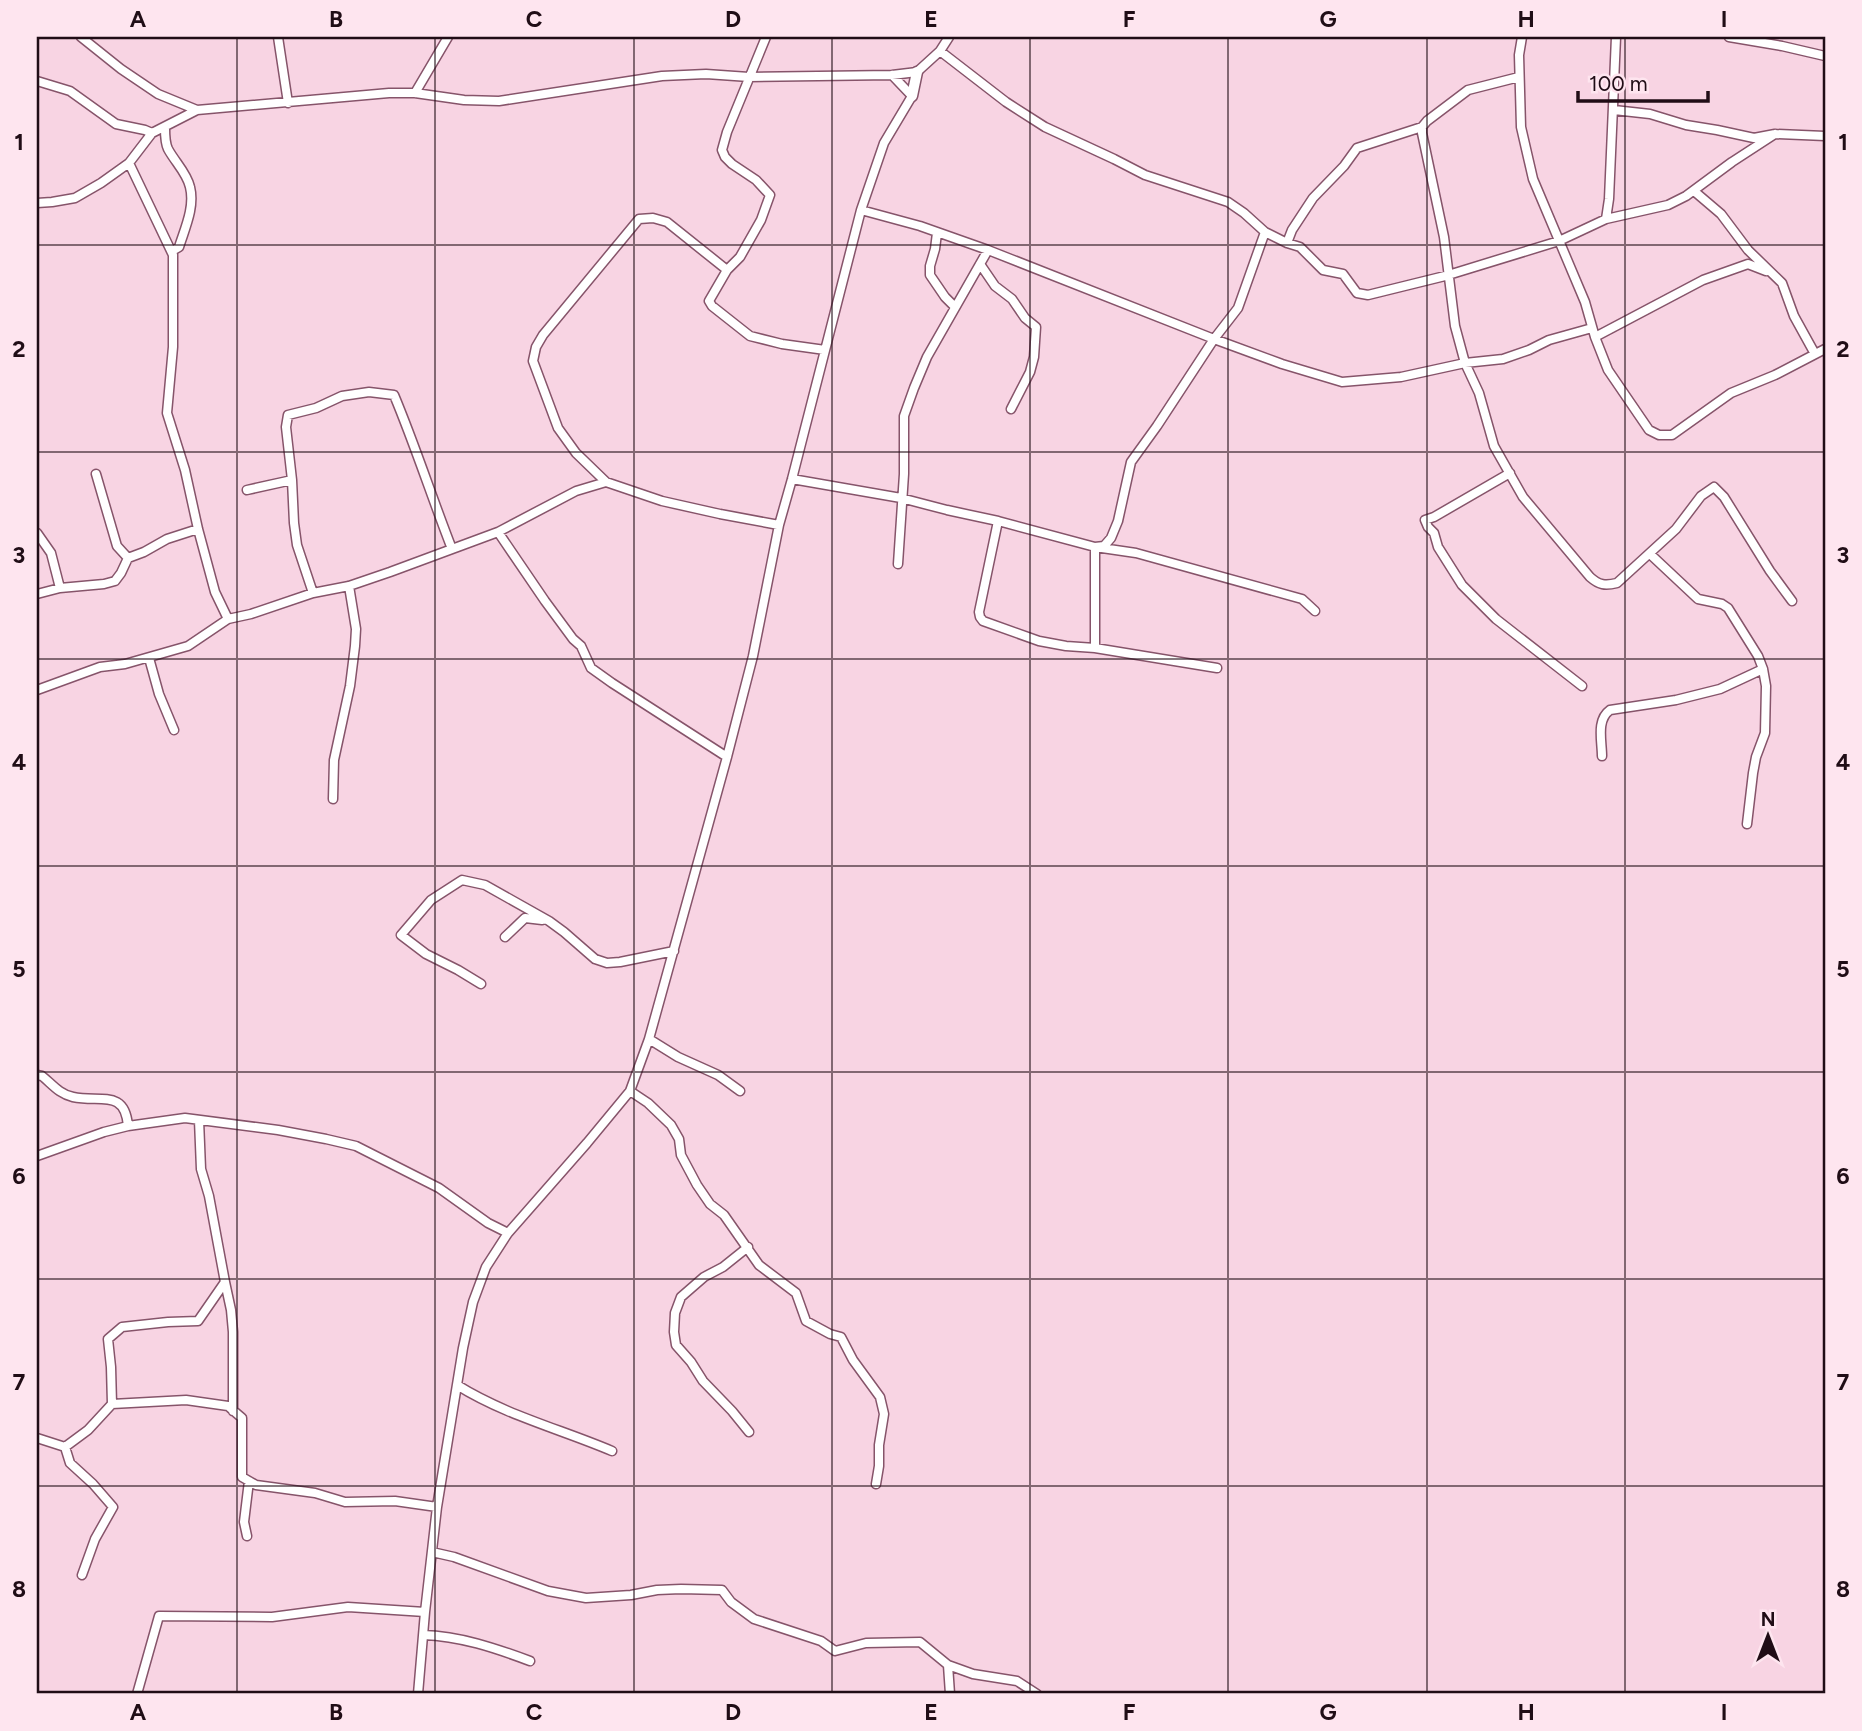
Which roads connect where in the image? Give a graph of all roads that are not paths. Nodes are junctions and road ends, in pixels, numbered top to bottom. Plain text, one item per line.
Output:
1 (81, 37) edge
2 (278, 37) edge
3 (448, 37) edge
4 (766, 37) edge
5 (949, 37) edge
6 (1522, 37) edge
7 (1616, 37) edge
8 (1729, 37) edge
9 (940, 51) junction
10 (1825, 56) edge
11 (917, 72) junction
12 (892, 75) junction
13 (749, 77) junction
14 (1519, 77) junction
15 (37, 81) edge
16 (415, 93) junction
17 (912, 96) junction
18 (288, 103) junction
19 (197, 110) junction
20 (1614, 110) junction
21 (1422, 127) junction
22 (165, 128) junction
23 (152, 133) junction
24 (1775, 134) junction
25 (1825, 136) edge
26 (129, 163) junction
27 (1694, 191) junction
28 (37, 203) edge
29 (861, 210) junction
30 (1605, 219) junction
31 (1265, 232) junction
32 (937, 233) junction
33 (1559, 240) junction
34 (1287, 243) junction
35 (988, 250) junction
36 (173, 255) junction
37 (980, 264) junction
38 (727, 270) junction
39 (1771, 274) junction
40 (1450, 275) junction
41 (945, 297) junction
42 (955, 307) junction
43 (947, 321) junction
44 (1594, 333) junction
45 (1214, 339) junction
46 (1825, 349) edge
47 (825, 351) junction
48 (1815, 354) junction
49 (1465, 363) junction
50 (1011, 409) dead end
51 (1510, 473) junction
52 (96, 474) dead end
53 (792, 478) junction
54 (292, 480) junction
55 (606, 482) junction
56 (247, 491) dead end
57 (901, 498) junction
58 (998, 521) junction
59 (779, 525) junction
60 (198, 529) junction
61 (498, 532) junction
62 (37, 533) edge
63 (1095, 547) junction
64 (453, 549) junction
65 (1650, 554) junction
66 (128, 558) junction
67 (898, 564) dead end
68 (349, 586) junction
69 (60, 588) junction
70 (313, 593) junction
71 (37, 594) edge
72 (1791, 601) dead end
73 (1315, 611) dead end
74 (228, 619) junction
75 (1095, 648) junction
76 (149, 658) junction
77 (1217, 668) dead end
78 (1763, 669) junction
79 (1582, 686) dead end
80 (37, 690) edge
81 (174, 730) dead end
82 (727, 757) junction
83 (1602, 757) dead end
84 (333, 799) dead end
85 (1746, 824) dead end
86 (549, 921) junction
87 (505, 937) dead end
88 (674, 951) junction
89 (481, 984) dead end
90 (649, 1039) junction
91 (37, 1075) edge
92 (630, 1091) junction
93 (740, 1091) dead end
94 (199, 1120) junction
95 (128, 1126) junction
96 (37, 1156) edge
97 (508, 1233) junction
98 (748, 1247) junction
99 (225, 1282) junction
100 (457, 1385) junction
101 (112, 1404) junction
102 (233, 1410) junction
103 (749, 1432) dead end
104 (37, 1438) edge
105 (65, 1447) junction
106 (612, 1451) dead end
107 (249, 1481) junction
108 (876, 1484) dead end
109 (437, 1507) junction
110 (247, 1536) dead end
111 (432, 1552) junction
112 (82, 1575) dead end
113 (425, 1612) junction
114 (423, 1635) junction
115 (530, 1661) dead end
116 (948, 1665) junction
117 (137, 1694) edge
118 (418, 1694) edge
119 (950, 1694) edge
120 (1037, 1694) edge

1 - 19 street
2 - 18 street
3 - 16 street
4 - 13 street
5 - 9 street
6 - 14 street
7 - 20 street
8 - 10 street
9 - 11 street
9 - 31 street
11 - 12 street
11 - 17 street
12 - 13 street
12 - 17 street
13 - 16 street
13 - 38 street
14 - 21 street
14 - 33 street
15 - 23 street
16 - 18 street
17 - 29 street
18 - 19 street
19 - 22 street
20 - 24 street
20 - 30 street
21 - 34 street
21 - 40 street
22 - 23 street
22 - 36 street
23 - 26 street
24 - 25 street
24 - 27 street
26 - 28 street
26 - 36 street
27 - 30 street
27 - 39 street
29 - 32 street
29 - 47 street
30 - 33 street
31 - 34 street
31 - 45 street
32 - 35 street
32 - 41 street
33 - 40 street
33 - 44 street
34 - 40 street
35 - 37 street
35 - 45 street
36 - 60 street
37 - 42 street
37 - 50 street
38 - 47 street
38 - 55 street
39 - 44 street
39 - 48 street
40 - 49 street
41 - 42 street
41 - 43 street
42 - 43 street
43 - 57 street
44 - 48 street
44 - 49 street
45 - 49 street
45 - 63 street
46 - 48 street
47 - 53 street
49 - 51 street
51 - 65 street
51 - 79 street
52 - 66 street
53 - 57 street
53 - 59 street
54 - 56 street
54 - 64 street
54 - 70 street
55 - 59 street
55 - 61 street
57 - 58 street
57 - 67 street
58 - 63 street
58 - 75 street
59 - 82 street
60 - 66 street
60 - 74 street
61 - 64 street
61 - 82 street
62 - 69 street
63 - 73 street
63 - 75 street
64 - 68 street
65 - 72 street
65 - 78 street
66 - 69 street
68 - 70 street
68 - 84 street
69 - 71 street
70 - 74 street
74 - 76 street
75 - 77 street
76 - 80 street
76 - 81 street
78 - 83 street
78 - 85 street
82 - 88 street
86 - 87 street
86 - 88 street
86 - 89 street
88 - 90 street
90 - 92 street
90 - 93 street
91 - 95 street
92 - 97 street
92 - 98 street
94 - 95 street
94 - 97 street
94 - 99 street
95 - 96 street
97 - 100 street
98 - 103 street
98 - 108 street
99 - 101 street
99 - 102 street
100 - 106 street
100 - 109 street
101 - 102 street
101 - 105 street
102 - 107 street
104 - 105 street
105 - 112 street
107 - 109 street
107 - 110 street
109 - 111 street
111 - 113 street
111 - 116 street
113 - 114 street
113 - 117 street
114 - 115 street
114 - 118 street
116 - 119 street
116 - 120 street

